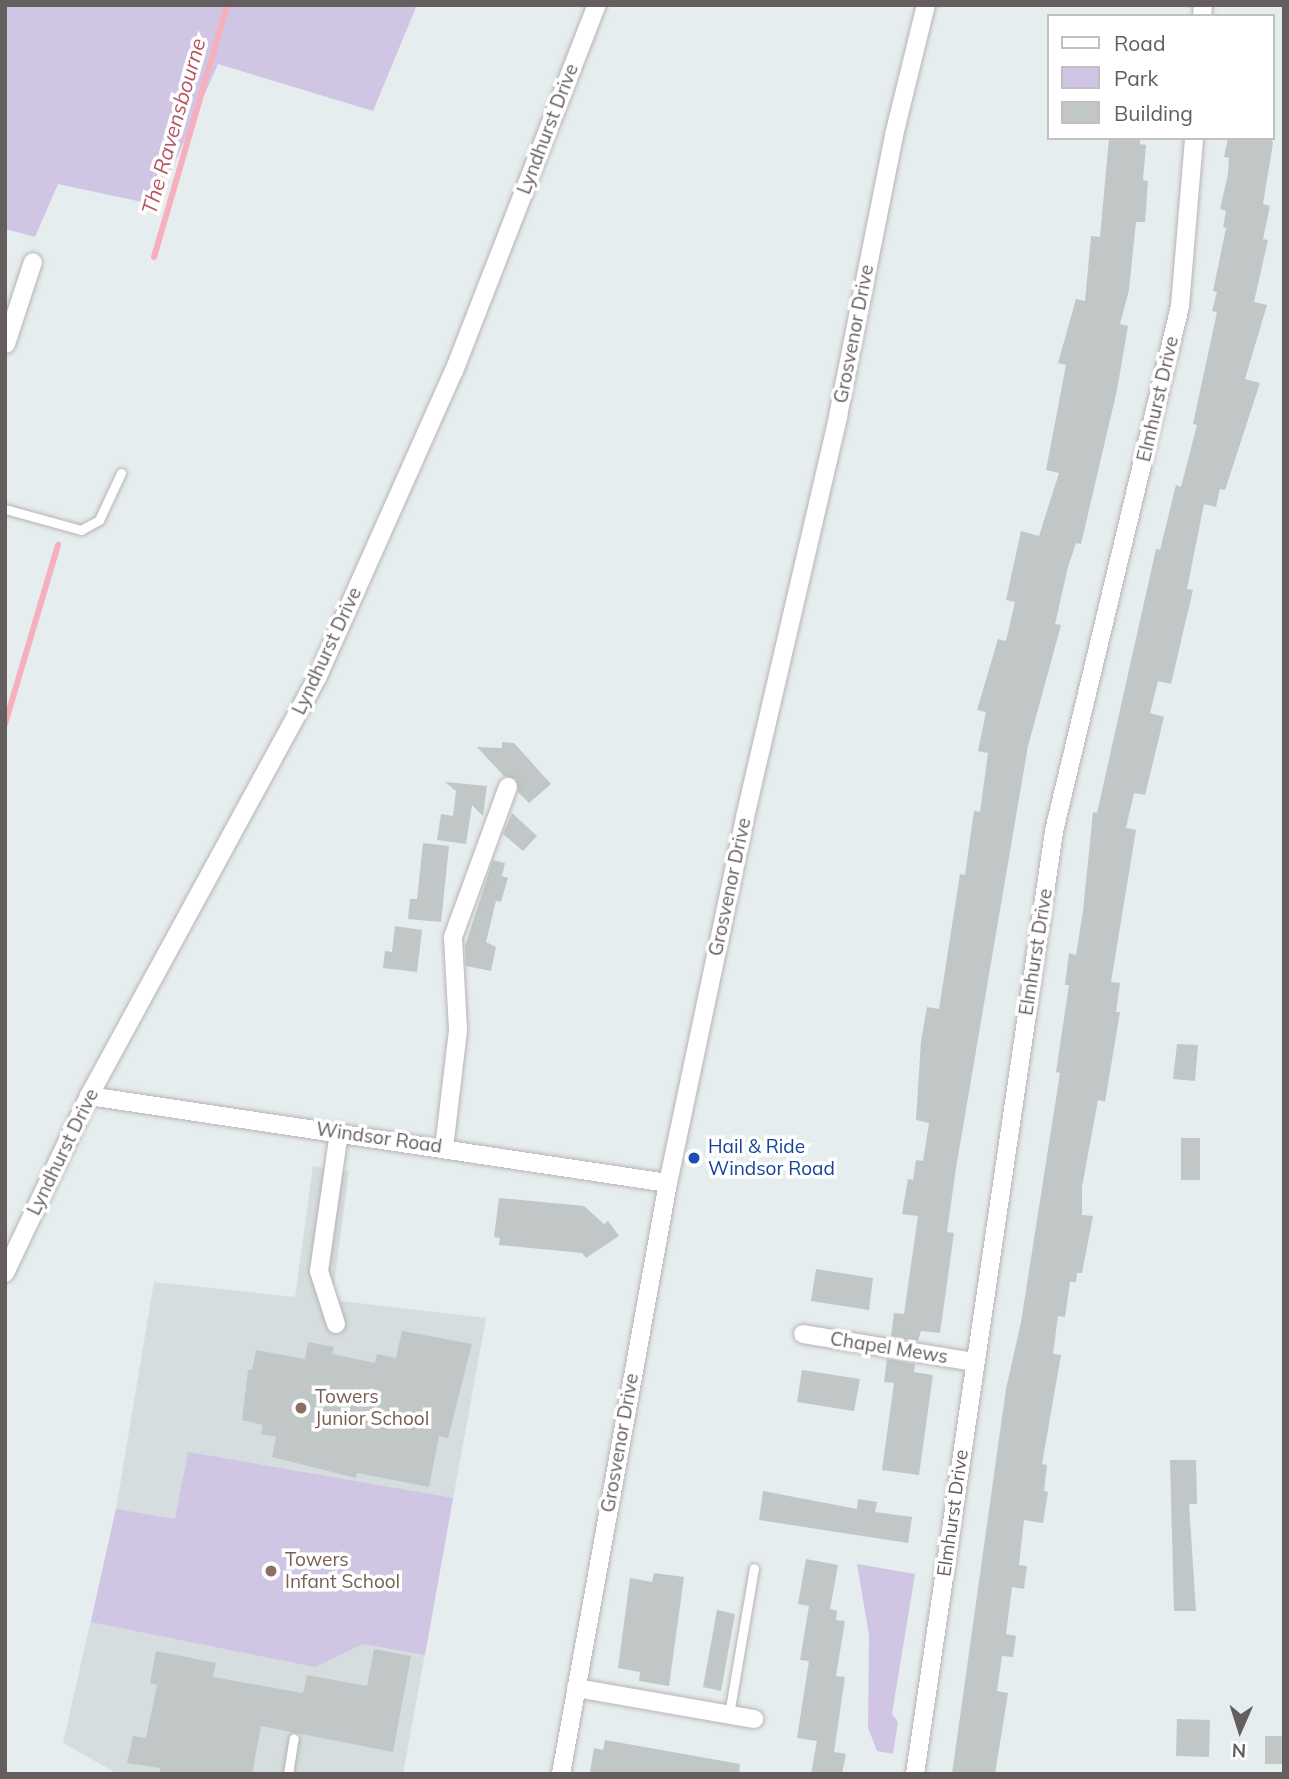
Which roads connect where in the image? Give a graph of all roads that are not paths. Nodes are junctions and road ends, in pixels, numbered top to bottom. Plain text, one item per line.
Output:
1 (597, 5) edge
2 (926, 5) edge
3 (1194, 140) edge
4 (33, 262) dead end
5 (5, 345) edge
6 (121, 473) dead end
7 (5, 509) edge
8 (508, 787) dead end
9 (89, 1096) junction
10 (339, 1132) junction
11 (444, 1148) junction
12 (668, 1182) junction
13 (5, 1273) edge
14 (336, 1324) dead end
15 (803, 1334) dead end
16 (974, 1362) junction
17 (754, 1568) dead end
18 (576, 1688) junction
19 (729, 1714) junction
20 (754, 1720) dead end
21 (294, 1738) dead end
22 (288, 1774) edge
23 (561, 1774) edge
24 (915, 1774) edge

1 - 9 street, Lyndhurst Drive
2 - 12 street, Grosvenor Drive
3 - 16 street, Elmhurst Drive
4 - 5 street
6 - 7 lane
8 - 11 street
9 - 10 street, Windsor Road
9 - 13 street, Lyndhurst Drive
10 - 11 street, Windsor Road
10 - 14 street
11 - 12 street, Windsor Road
12 - 18 street, Grosvenor Drive
15 - 16 street, Chapel Mews
16 - 24 street, Elmhurst Drive
17 - 19 lane
18 - 19 street
18 - 23 street, Grosvenor Drive
19 - 20 street
21 - 22 lane

